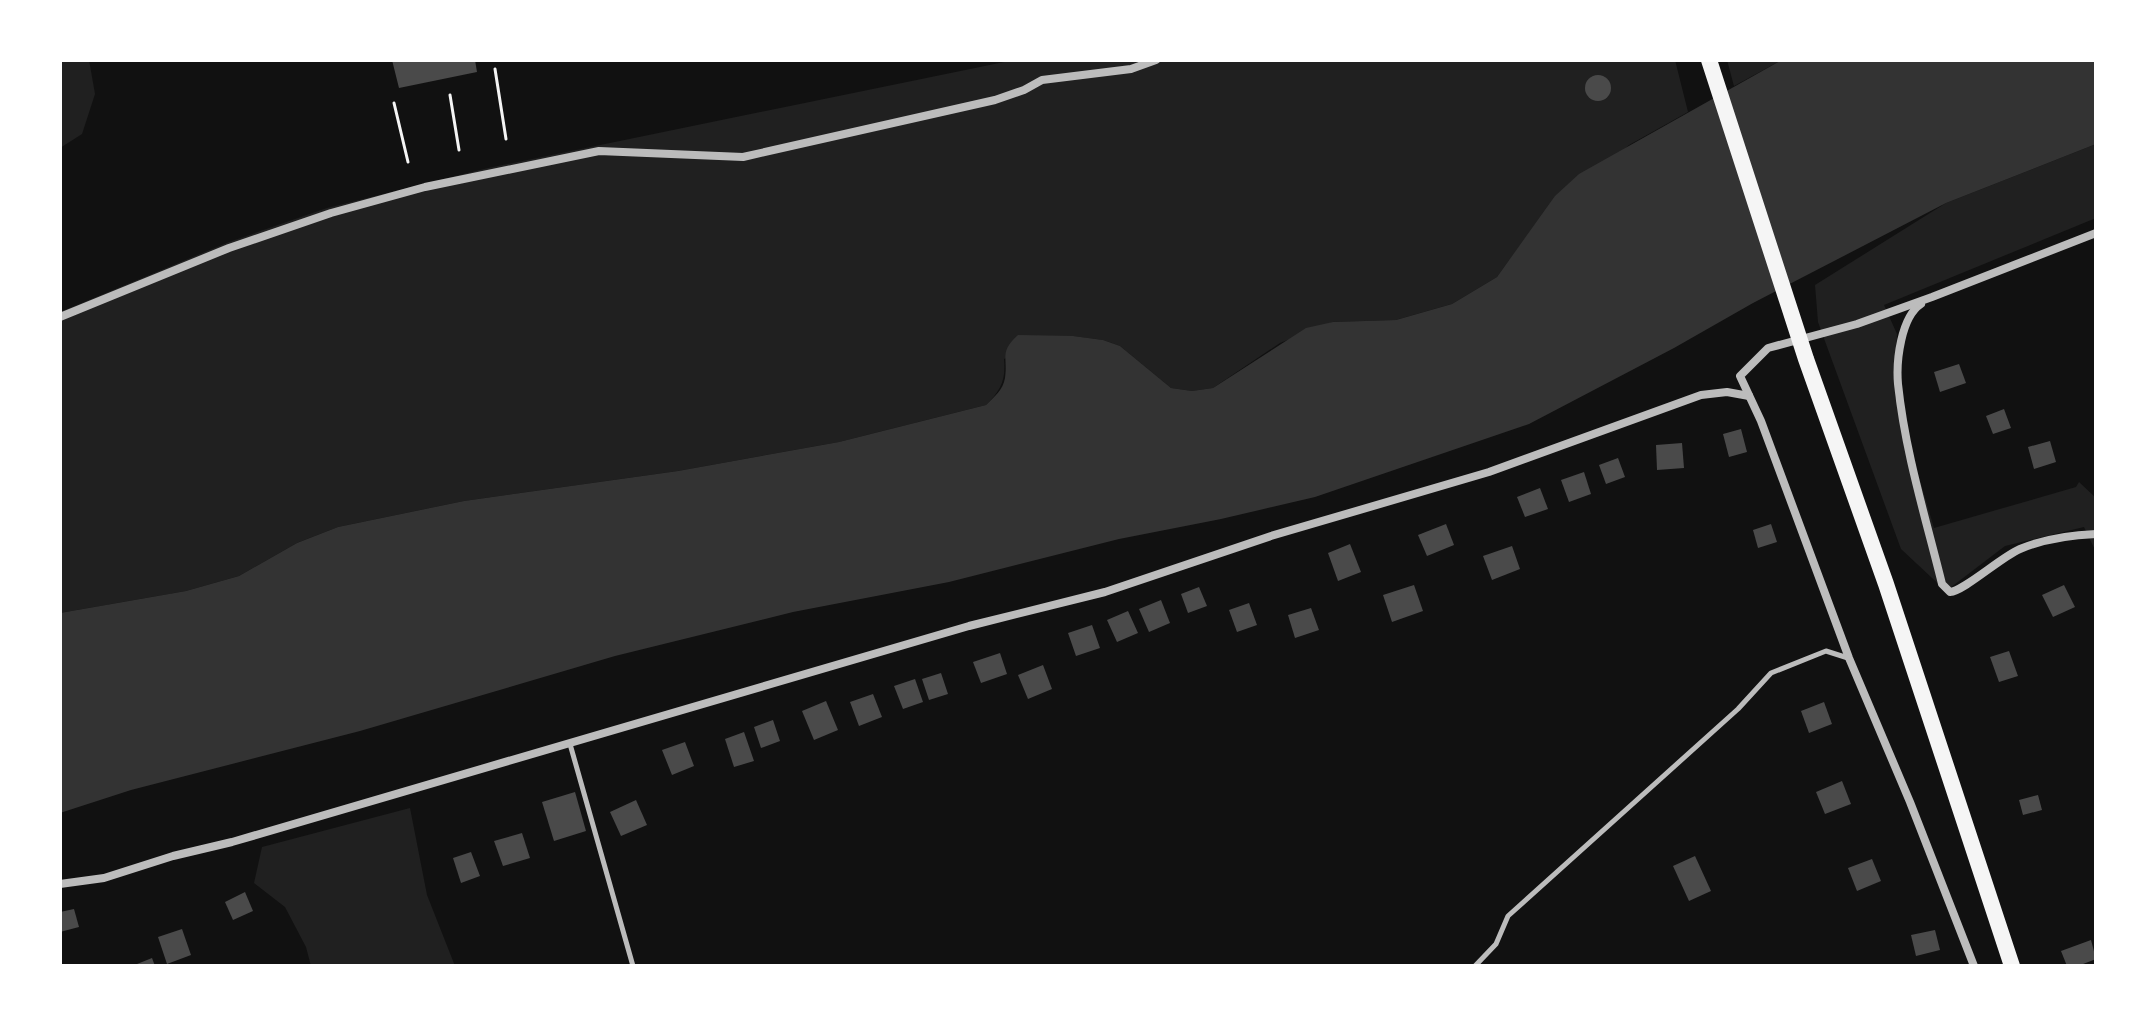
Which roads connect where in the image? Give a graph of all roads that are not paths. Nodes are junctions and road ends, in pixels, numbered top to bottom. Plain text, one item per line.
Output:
1 (1156, 60) edge
2 (1709, 60) edge
3 (2096, 233) edge
4 (1932, 297) junction
5 (60, 317) edge
6 (1749, 396) junction
7 (2096, 534) edge
8 (1849, 658) junction
9 (569, 743) junction
10 (60, 884) edge
11 (633, 966) edge
12 (1475, 966) edge
13 (1974, 966) edge
14 (2012, 966) edge

1 - 5 street
2 - 14 main road
3 - 4 street
4 - 6 street
4 - 7 street
6 - 8 street
6 - 9 street
8 - 12 lane
8 - 13 street
9 - 10 street
9 - 11 lane

